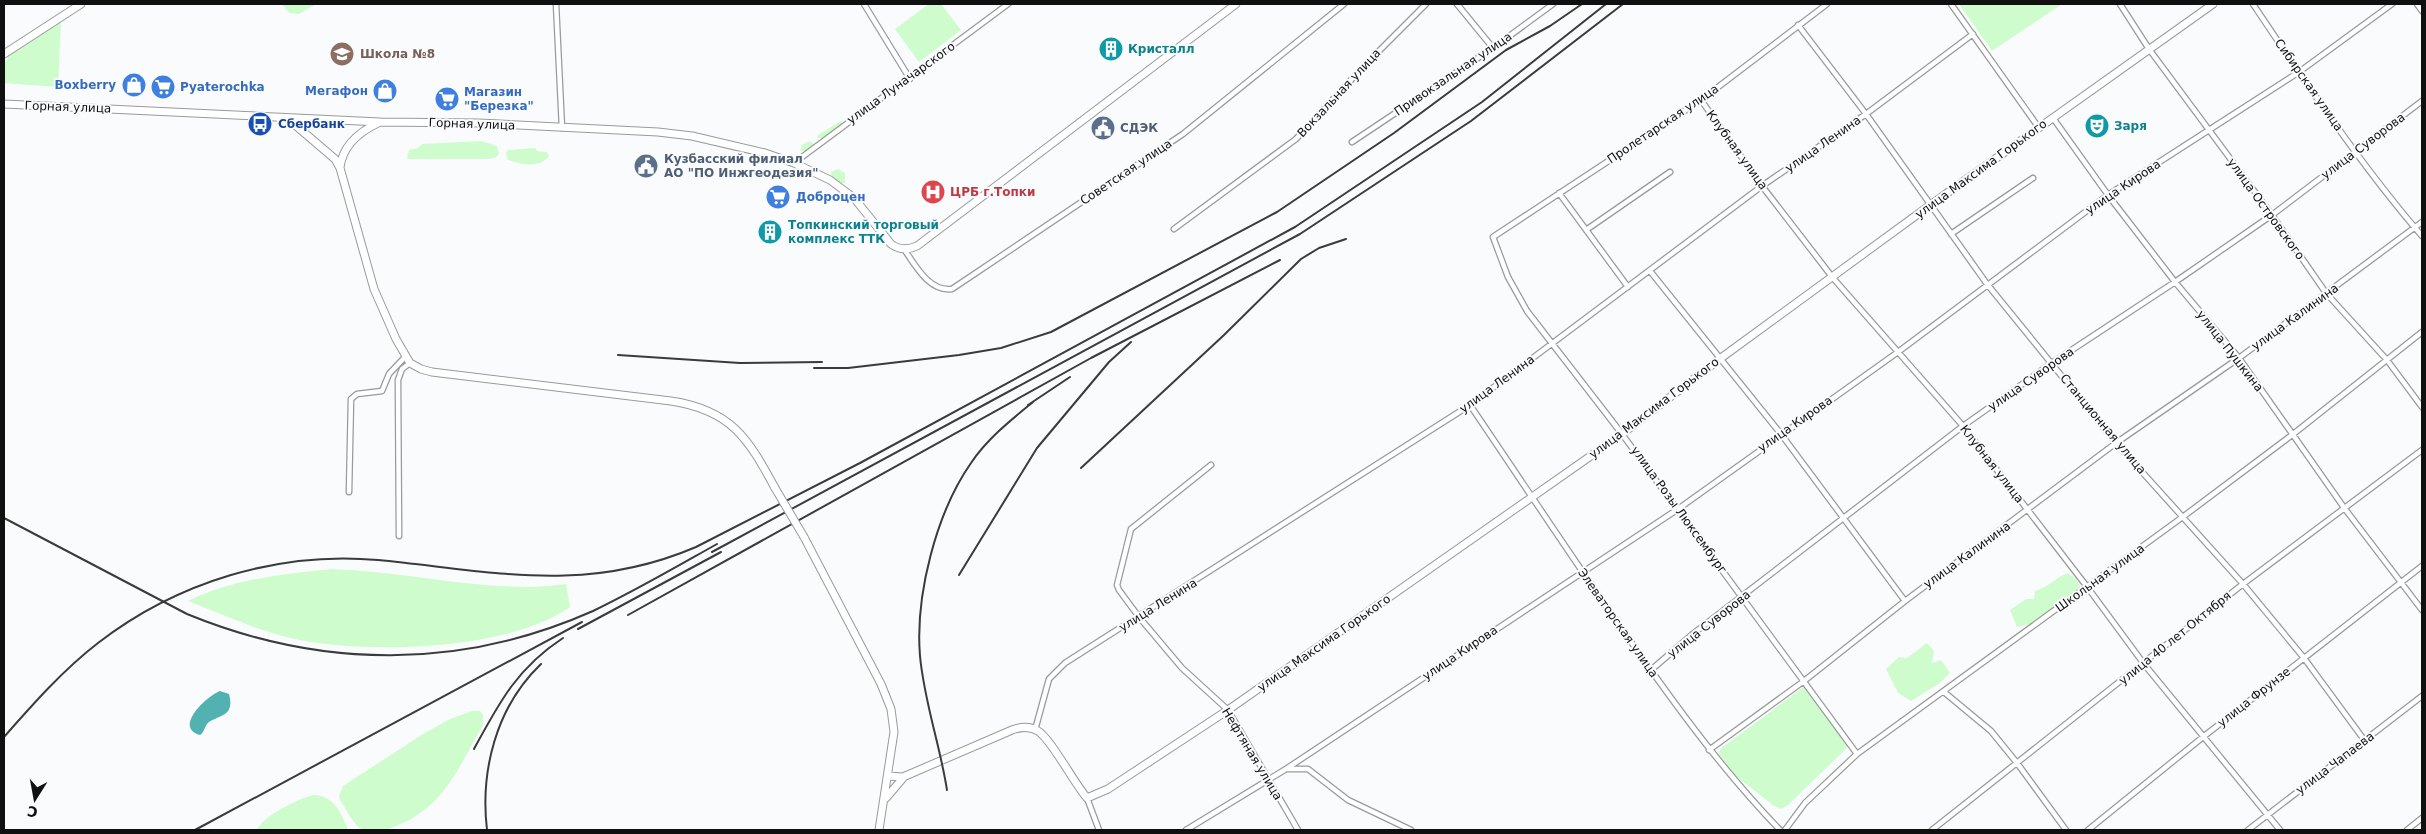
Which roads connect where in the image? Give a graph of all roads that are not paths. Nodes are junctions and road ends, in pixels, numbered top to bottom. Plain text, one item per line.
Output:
1 (78, 4) edge
2 (556, 4) edge
3 (864, 4) edge
4 (1008, 4) edge
5 (1236, 4) edge
6 (1344, 4) edge
7 (1426, 4) edge
8 (1457, 4) edge
9 (1553, 4) edge
10 (1827, 4) edge
11 (1951, 4) edge
12 (2120, 4) edge
13 (2213, 4) edge
14 (2253, 4) edge
15 (2392, 4) edge
16 (2417, 4) edge
17 (2422, 11) edge
18 (1798, 25) junction
19 (1973, 34) junction
20 (1493, 48) junction
21 (2149, 49) junction
22 (4, 54) edge
23 (2299, 72) junction
24 (910, 79) junction
25 (1701, 100) junction
26 (2422, 101) edge
27 (4, 104) edge
28 (1866, 114) junction
29 (286, 118) junction
30 (2053, 118) junction
31 (380, 122) junction
32 (562, 128) junction
33 (2039, 128) junction
34 (2209, 130) junction
35 (1352, 142) dead end
36 (2357, 152) junction
37 (794, 163) junction
38 (340, 168) junction
39 (1670, 172) dead end
40 (2033, 178) dead end
41 (1762, 186) junction
42 (1559, 194) junction
43 (2108, 195) junction
44 (1930, 206) junction
45 (2272, 214) junction
46 (2422, 222) edge
47 (2415, 228) junction
48 (1174, 230) dead end
49 (1586, 230) junction
50 (1951, 234) junction
51 (2422, 236) edge
52 (1493, 237) joint
53 (904, 249) junction
54 (1650, 271) junction
55 (1833, 278) junction
56 (2176, 282) junction
57 (1987, 284) junction
58 (1628, 287) junction
59 (2326, 293) junction
60 (2422, 332) edge
61 (1553, 344) junction
62 (1898, 352) junction
63 (1721, 358) junction
64 (2239, 358) junction
65 (407, 360) junction
66 (2387, 360) junction
67 (2052, 363) junction
68 (1470, 405) junction
69 (2422, 407) edge
70 (1963, 426) junction
71 (1622, 434) junction
72 (1781, 434) junction
73 (2292, 435) junction
74 (2116, 444) junction
75 (2422, 450) edge
76 (1211, 465) dead end
77 (349, 492) dead end
78 (1532, 497) junction
79 (1678, 509) junction
80 (2345, 509) junction
81 (2028, 510) junction
82 (2184, 516) junction
83 (1843, 520) junction
84 (399, 536) dead end
85 (2422, 566) edge
86 (1581, 572) junction
87 (2400, 582) junction
88 (2243, 584) junction
89 (2088, 588) junction
90 (1742, 598) junction
91 (1904, 601) junction
92 (2422, 610) edge
93 (1139, 617) junction
94 (2304, 658) junction
95 (2144, 664) junction
96 (1651, 670) junction
97 (1804, 681) junction
98 (1944, 692) junction
99 (2422, 696) edge
100 (1228, 710) junction
101 (1036, 730) junction
102 (2203, 737) junction
103 (2365, 741) junction
104 (1709, 750) junction
105 (1857, 754) junction
106 (2018, 763) junction
107 (1286, 769) junction
108 (888, 776) junction
109 (903, 778) junction
110 (1269, 780) junction
111 (1087, 798) junction
112 (884, 801) junction
113 (2268, 814) junction
114 (2422, 818) edge
115 (879, 830) edge
116 (1099, 830) edge
117 (1189, 830) edge
118 (1298, 830) edge
119 (1411, 830) edge
120 (1780, 830) edge
121 (1785, 830) edge
122 (1932, 830) edge
123 (2066, 830) edge
124 (2088, 830) edge
125 (2248, 830) edge
126 (2280, 830) edge
127 (2407, 830) edge

1 - 22 street
2 - 32 street
3 - 24 street
4 - 24 street, улица Луначарского
5 - 53 street
6 - 53 street, Советская улица
7 - 48 street, Вокзальная улица
8 - 20 street
9 - 20 street, Привокзальная улица
10 - 18 street, Пролетарская улица
11 - 19 street
12 - 21 street, улица Островского
13 - 21 street, улица Максима Горького
14 - 23 street, Сибирская улица
15 - 23 street, улица Кирова
16 - 17 street
18 - 25 street, Пролетарская улица
18 - 28 street, Станционная улица
19 - 28 street, улица Ленина
19 - 33 street
20 - 35 street, Привокзальная улица
21 - 30 street, улица Максима Горького
21 - 34 street, улица Островского
23 - 34 street, улица Кирова
23 - 36 street, Сибирская улица
24 - 37 street, улица Луначарского
25 - 41 street, Клубная улица
25 - 42 street, Пролетарская улица
26 - 36 street, улица Суворова
27 - 29 street, Горная улица
28 - 41 street, улица Ленина
28 - 44 street, Станционная улица
29 - 31 street, Горная улица
29 - 38 street
30 - 33 street, улица Максима Горького
30 - 43 street, улица Пушкина
31 - 32 street, Горная улица
31 - 38 street
32 - 37 street, Горная улица
33 - 44 street, улица Максима Горького
34 - 43 street, улица Кирова
34 - 45 street, улица Островского
36 - 45 street, улица Суворова
36 - 47 street, Сибирская улица
37 - 53 street, Горная улица
38 - 65 street
39 - 49 street
40 - 50 street
41 - 54 street, улица Ленина
41 - 55 street, Клубная улица
42 - 49 street
42 - 52 street, Пролетарская улица
43 - 56 street, улица Пушкина
43 - 57 street, улица Кирова
44 - 50 street, Станционная улица
44 - 55 street, улица Максима Горького
45 - 56 street, улица Суворова
45 - 59 street, улица Островского
46 - 47 street, улица Калинина
47 - 51 street, Сибирская улица
47 - 59 street, улица Калинина
49 - 58 street
50 - 57 street, Станционная улица
52 - 61 street, улица Розы Люксембург
54 - 58 street, улица Ленина
54 - 63 street
55 - 62 street, Клубная улица
55 - 63 street, улица Максима Горького
56 - 64 street, улица Пушкина
56 - 67 street, улица Суворова
57 - 62 street, улица Кирова
57 - 67 street, Станционная улица
58 - 61 street, улица Ленина
59 - 64 street, улица Калинина
59 - 66 street, улица Островского
60 - 66 street, Школьная улица
61 - 68 street, улица Ленина
61 - 71 street, улица Розы Люксембург
62 - 70 street, Клубная улица
62 - 72 street, улица Кирова
63 - 71 street, улица Максима Горького
63 - 72 street
64 - 73 street, улица Пушкина
64 - 74 street, улица Калинина
65 - 77 street
65 - 84 street
65 - 108 street, bridge
66 - 69 street, улица Островского
66 - 73 street, Школьная улица
67 - 70 street, улица Суворова
67 - 74 street, Станционная улица
68 - 78 street, Элеваторская улица
68 - 93 street, улица Ленина
70 - 81 street, Клубная улица
70 - 83 street, улица Суворова
71 - 78 street, улица Максима Горького
71 - 79 street, улица Розы Люксембург
72 - 79 street, улица Кирова
72 - 83 street
73 - 80 street, улица Пушкина
73 - 82 street, Школьная улица
74 - 81 street, улица Калинина
74 - 82 street, Станционная улица
75 - 80 street, улица 40 лет Октября
76 - 93 street, Нефтяная улица
78 - 86 street, Элеваторская улица
78 - 100 street, улица Максима Горького
79 - 86 street, улица Кирова
79 - 90 street, улица Розы Люксембург
80 - 87 street, улица Пушкина
80 - 88 street, улица 40 лет Октября
81 - 89 street, Клубная улица
81 - 91 street, улица Калинина
82 - 88 street, Станционная улица
82 - 89 street, Школьная улица
83 - 90 street, улица Суворова
83 - 91 street
85 - 87 street, улица Фрунзе
86 - 96 street, Элеваторская улица
86 - 107 street, улица Кирова
87 - 92 street, улица Пушкина
87 - 94 street, улица Фрунзе
88 - 94 street, Станционная улица
88 - 95 street, улица 40 лет Октября
89 - 95 street, Клубная улица
89 - 98 street, Школьная улица
90 - 96 street, улица Суворова
90 - 97 street, улица Розы Люксембург
91 - 97 street, улица Калинина
93 - 100 street, Нефтяная улица
93 - 101 street, улица Ленина
94 - 102 street, улица Фрунзе
94 - 103 street, Станционная улица
95 - 102 street, Клубная улица
95 - 106 street, улица 40 лет Октября
96 - 104 street, Элеваторская улица
97 - 104 street, улица Калинина
97 - 105 street, улица Розы Люксембург
98 - 105 street, Школьная улица
98 - 106 street
99 - 103 street, улица Чапаева
100 - 110 street, Нефтяная улица
100 - 111 street, улица Максима Горького
101 - 109 street
101 - 111 street
102 - 113 street, Клубная улица
102 - 124 street, улица Фрунзе
103 - 113 street, улица Чапаева
104 - 120 street, Элеваторская улица
105 - 121 street, Школьная улица
106 - 122 street, улица 40 лет Октября
106 - 123 street
107 - 110 street, улица Кирова
107 - 119 street
108 - 109 street
108 - 112 street
109 - 112 street
110 - 117 street, улица Кирова
110 - 118 street, Нефтяная улица
111 - 116 street
112 - 115 street
113 - 125 street, улица Чапаева
113 - 126 street, Клубная улица
114 - 127 street

